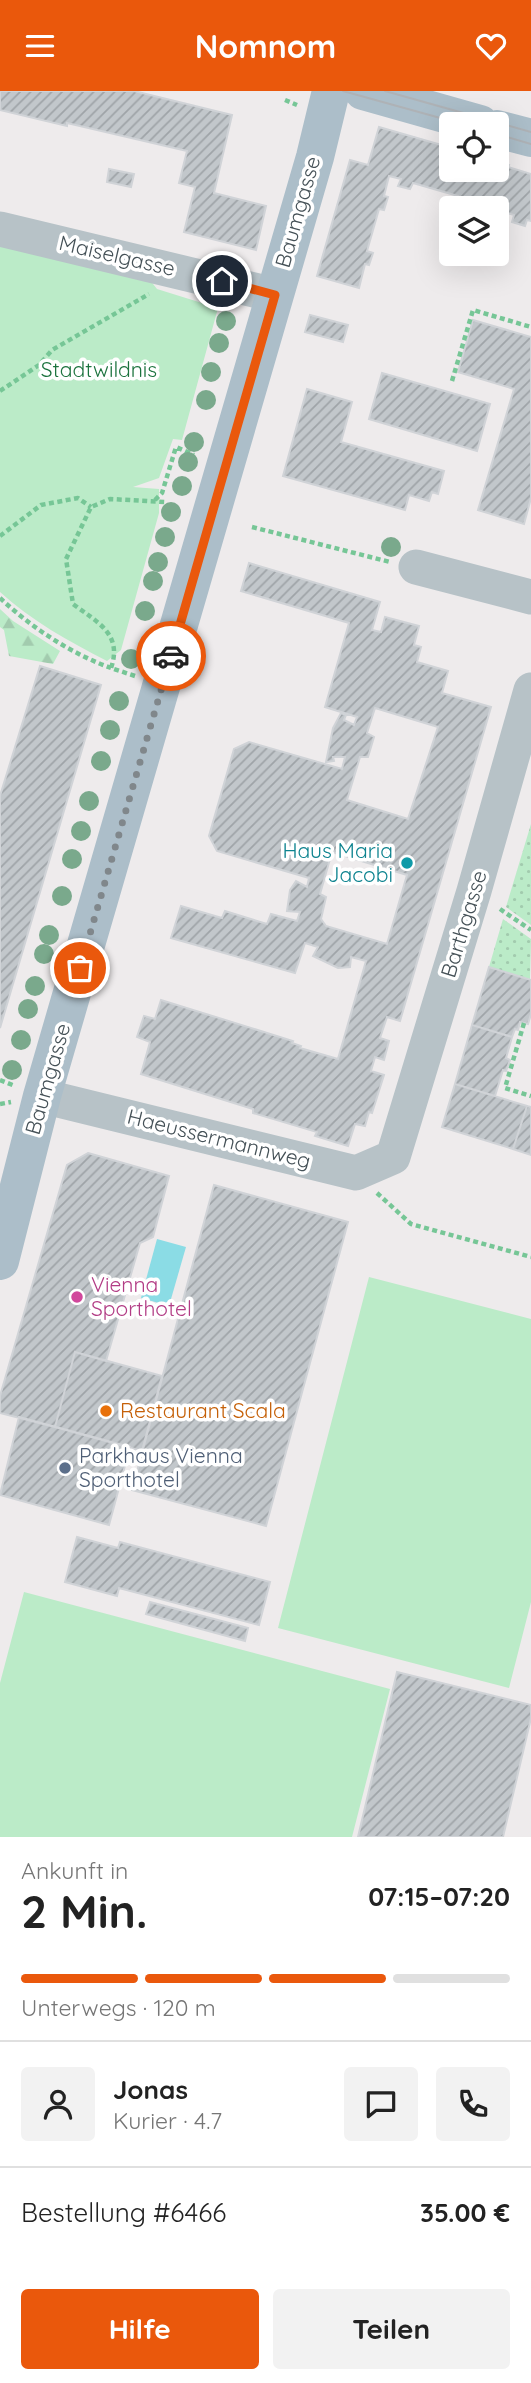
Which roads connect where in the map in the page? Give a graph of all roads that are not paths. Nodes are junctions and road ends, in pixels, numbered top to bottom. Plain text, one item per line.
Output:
1 (363, 91) edge
2 (314, 98) edge
3 (439, 112) edge
4 (509, 132) edge
5 (531, 138) edge
6 (0, 229) edge
7 (275, 295) junction
8 (416, 567) road end
9 (531, 597) edge
10 (531, 690) edge
11 (42, 1096) junction
12 (356, 1173) joint
13 (0, 1261) edge

1 - 3 main road
2 - 7 main road, Baumgasse
4 - 5 main road
6 - 7 street, Maiselgasse
7 - 11 main road, Baumgasse
8 - 9 street
10 - 12 street, Barthgasse
11 - 12 street, Haeussermannweg
11 - 13 main road, Baumgasse

